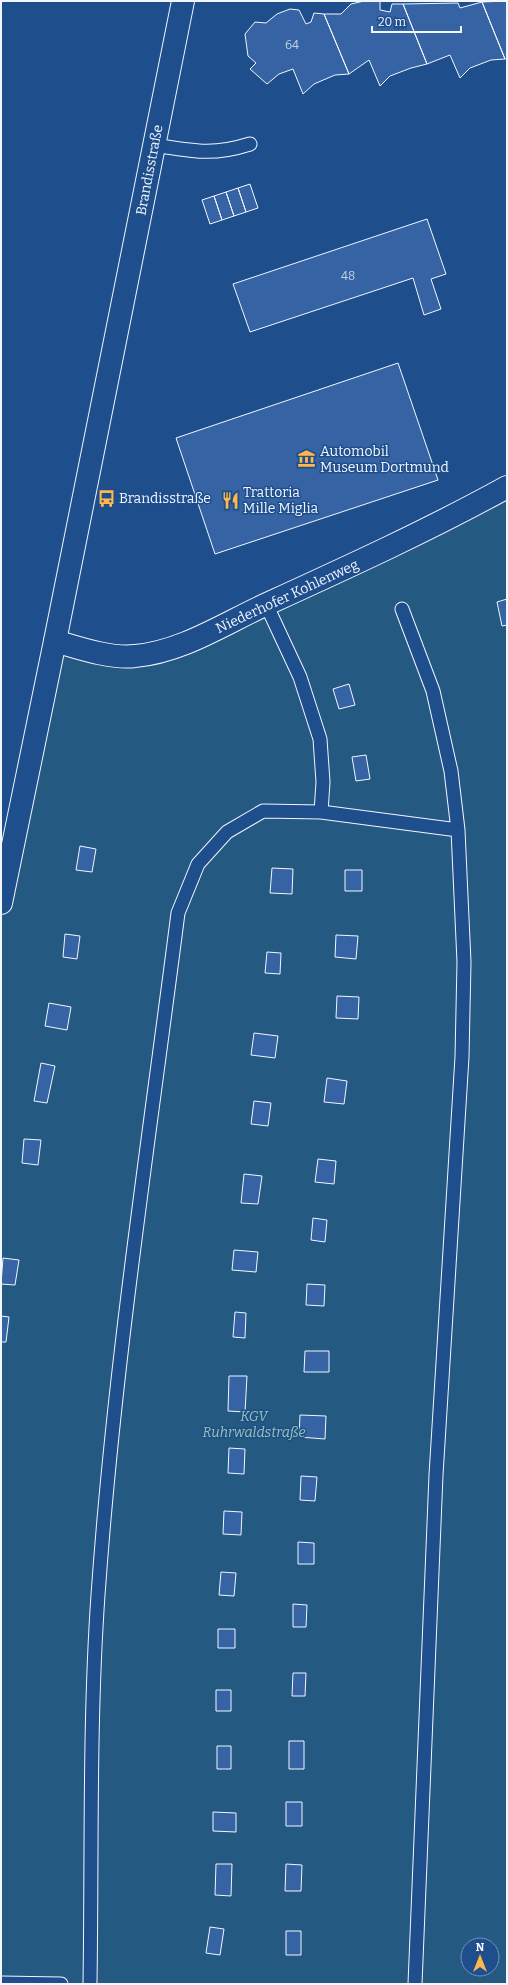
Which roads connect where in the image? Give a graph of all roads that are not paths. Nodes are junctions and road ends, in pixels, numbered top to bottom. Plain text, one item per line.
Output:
1 (183, 1) edge
2 (250, 144) dead end
3 (154, 145) junction
4 (507, 487) edge
5 (266, 604) junction
6 (402, 609) dead end
7 (55, 641) junction
8 (321, 812) junction
9 (458, 830) junction
10 (1, 903) edge
11 (1, 1983) edge
12 (60, 1984) edge
13 (90, 1984) edge
14 (415, 1984) edge

1 - 3 street, Brandisstraße
2 - 3 lane
3 - 7 street, Brandisstraße
4 - 5 street, Niederhofer Kohlenweg
5 - 7 street, Niederhofer Kohlenweg
5 - 8 lane
6 - 9 lane
7 - 10 street, Brandisstraße
8 - 9 lane
8 - 13 lane
9 - 14 lane
11 - 12 lane

